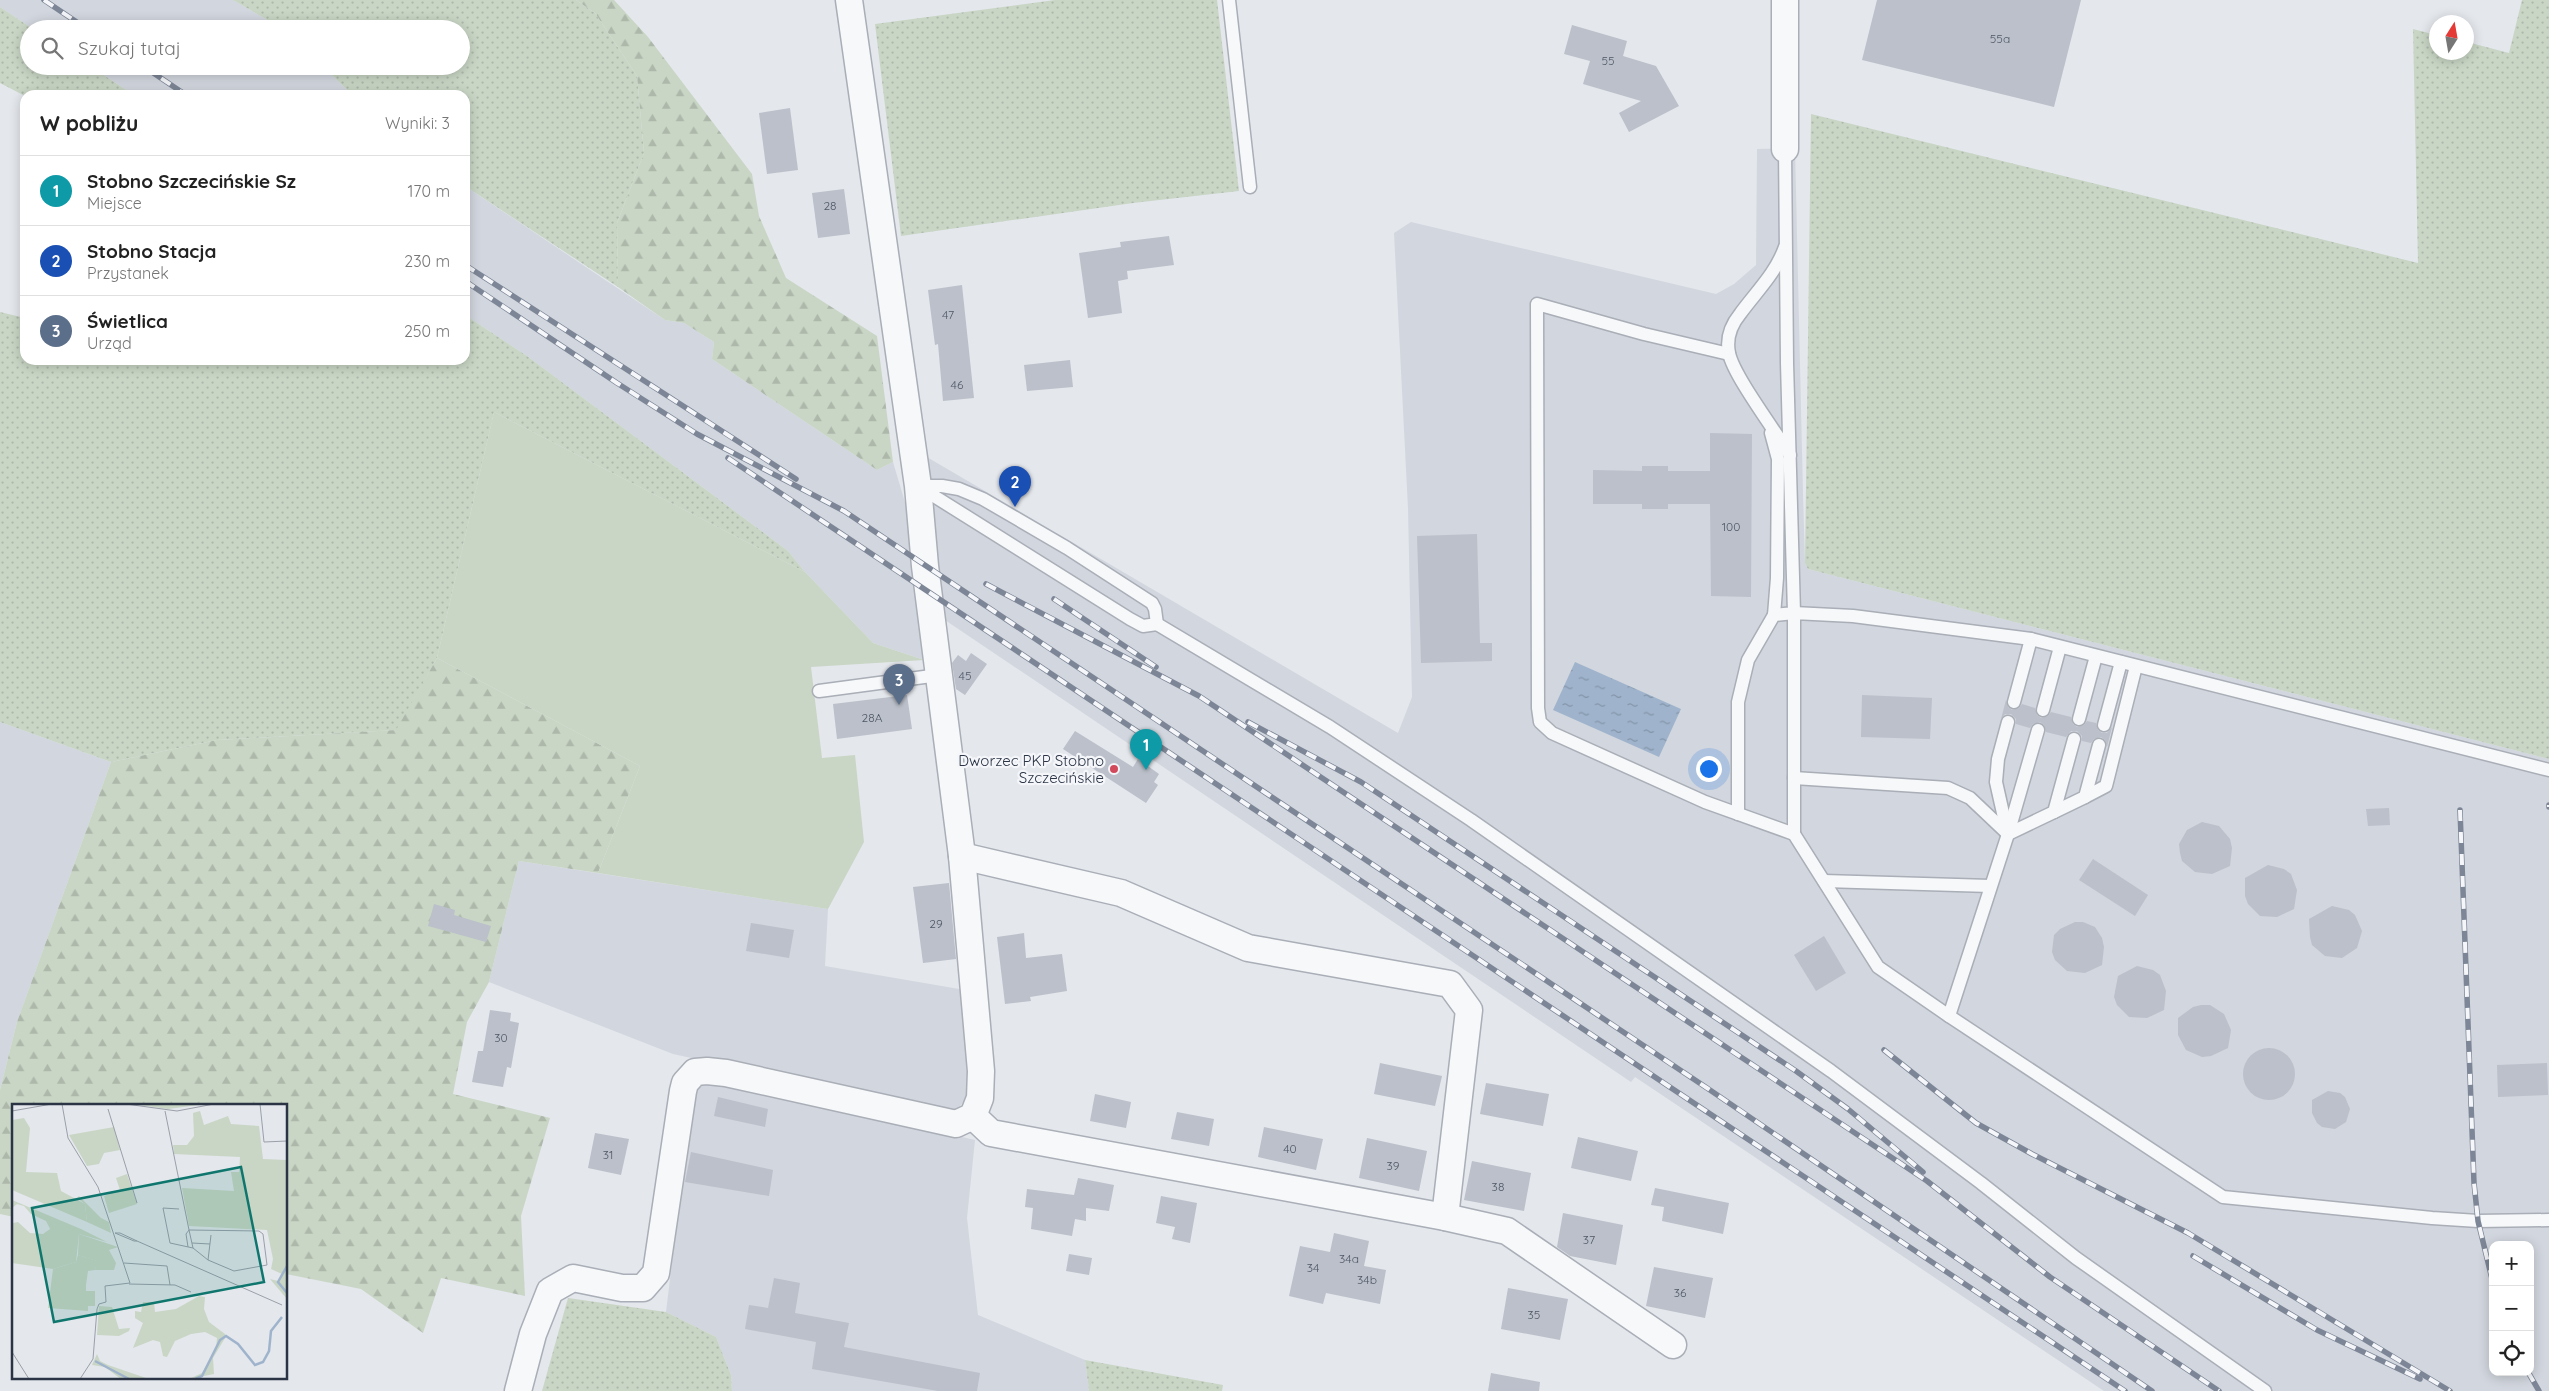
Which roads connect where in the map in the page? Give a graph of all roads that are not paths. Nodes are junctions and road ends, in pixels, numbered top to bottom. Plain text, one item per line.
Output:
1 (849, 0) edge
2 (1229, 0) edge
3 (1784, 0) edge
4 (1785, 149) joint
5 (1250, 187) dead end
6 (1787, 238) junction
7 (1729, 354) junction
8 (1763, 412) junction
9 (1791, 456) junction
10 (918, 486) junction
11 (1794, 613) junction
12 (1774, 615) junction
13 (1157, 624) junction
14 (2031, 639) junction
15 (2060, 647) junction
16 (2096, 656) junction
17 (2121, 662) junction
18 (2136, 666) junction
19 (939, 675) junction
20 (819, 692) dead end
21 (2014, 702) dead end
22 (2043, 710) dead end
23 (2079, 719) dead end
24 (2008, 722) dead end
25 (2104, 725) dead end
26 (2038, 730) dead end
27 (2074, 739) dead end
28 (2099, 745) dead end
29 (2549, 770) edge
30 (1794, 778) junction
31 (2085, 798) junction
32 (2054, 812) junction
33 (1738, 814) junction
34 (1794, 834) junction
35 (2008, 834) junction
36 (962, 856) junction
37 (1824, 881) junction
38 (1990, 886) junction
39 (1948, 1016) junction
40 (973, 1116) junction
41 (1445, 1217) junction
42 (2549, 1220) edge
43 (1673, 1345) dead end
44 (518, 1391) edge
45 (2265, 1391) edge

1 - 10 street
2 - 5 lane
3 - 4 street
4 - 6 lane
6 - 7 lane
6 - 9 lane
7 - 8 lane
7 - 33 lane
8 - 9 lane
8 - 12 lane
9 - 11 lane
10 - 13 lane
10 - 13 lane
10 - 19 street
11 - 12 lane
11 - 14 lane
11 - 30 lane
12 - 33 lane
13 - 45 lane
14 - 15 lane
14 - 21 lane
15 - 16 lane
15 - 22 lane
16 - 17 lane
16 - 23 lane
17 - 18 lane
17 - 25 lane
18 - 29 lane
18 - 31 lane
19 - 20 lane
19 - 36 street
24 - 35 lane
26 - 35 lane
27 - 32 lane
28 - 31 lane
30 - 34 lane
30 - 35 lane
31 - 32 lane
32 - 35 lane
33 - 34 lane
34 - 37 lane
35 - 38 lane
36 - 40 street
36 - 41 street
37 - 38 lane
37 - 39 lane
38 - 39 lane
39 - 42 lane
40 - 41 street
40 - 44 street
41 - 43 street

